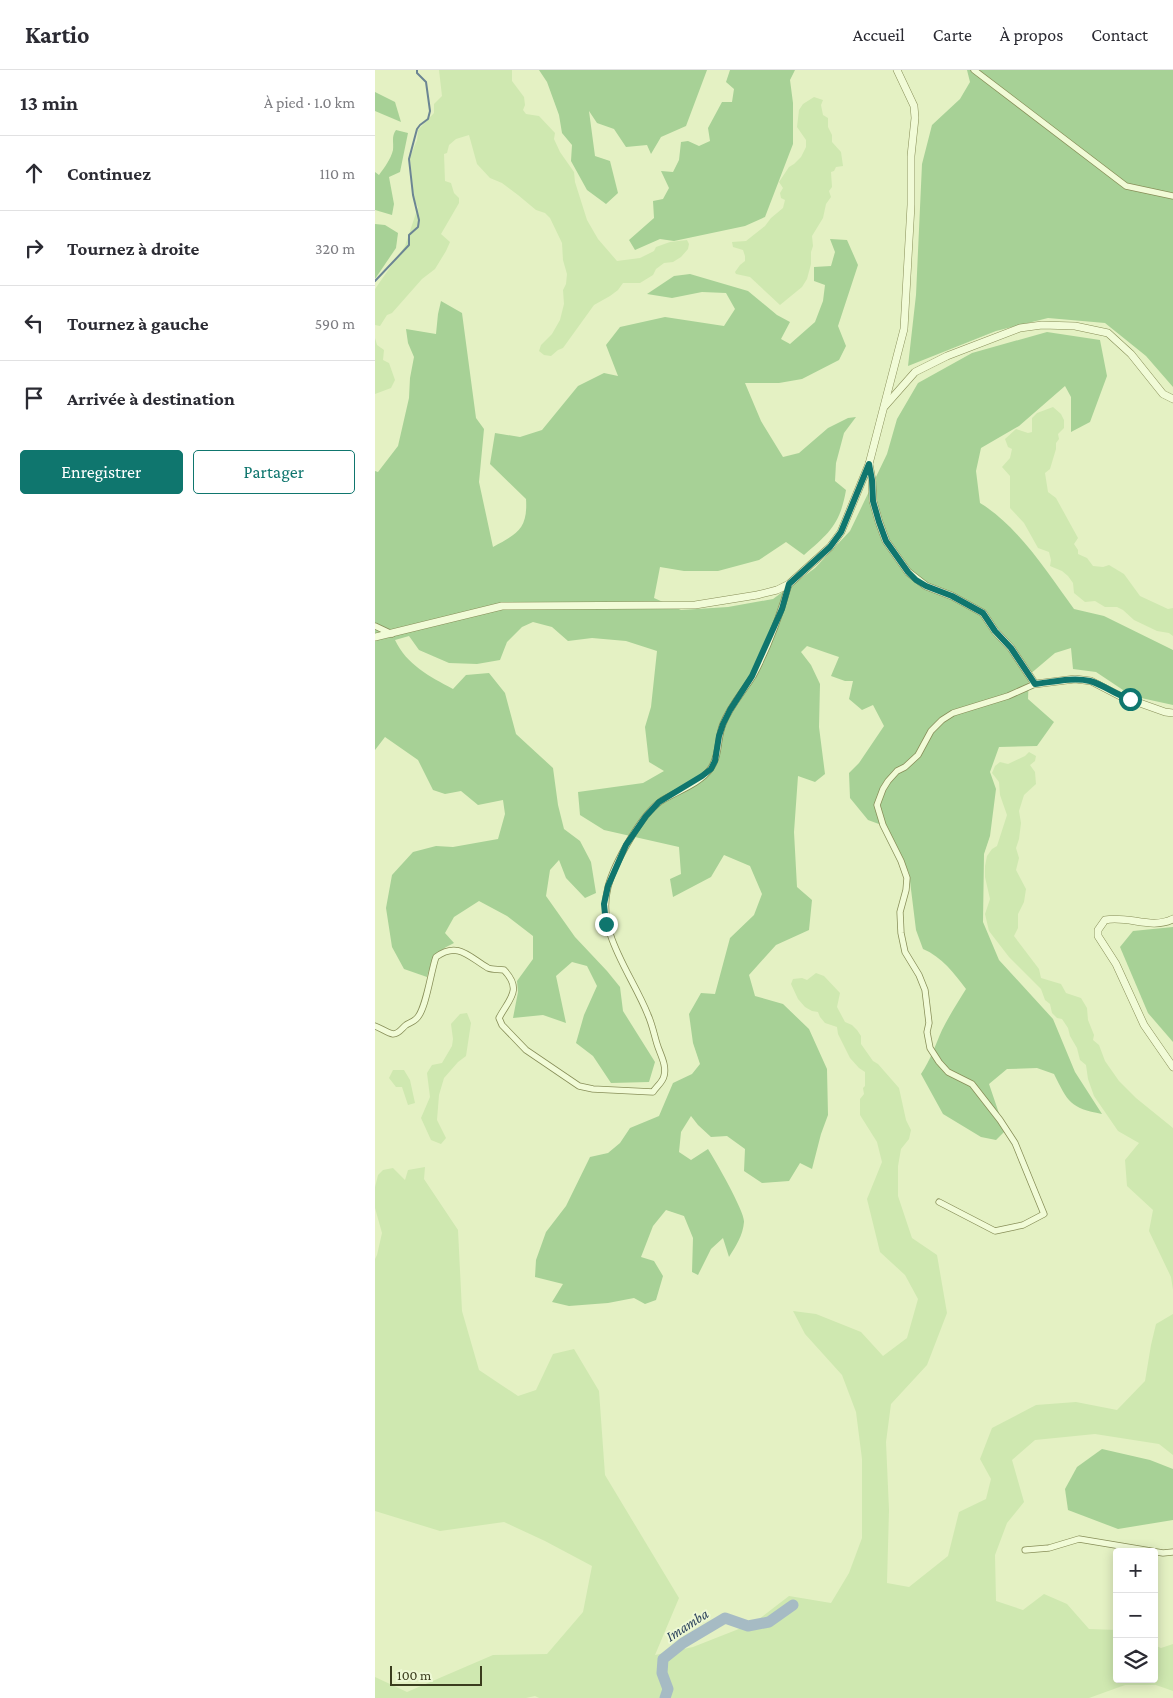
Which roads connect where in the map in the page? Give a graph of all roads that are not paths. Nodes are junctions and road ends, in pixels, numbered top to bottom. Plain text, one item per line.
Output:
1 (897, 70) edge
2 (974, 70) edge
3 (1173, 196) edge
4 (1173, 399) edge
5 (884, 406) junction
6 (869, 464) junction
7 (789, 584) junction
8 (375, 626) edge
9 (392, 634) junction
10 (375, 637) edge
11 (1035, 684) junction
12 (1173, 713) edge
13 (1173, 919) edge
14 (375, 1026) edge
15 (1173, 1067) edge
16 (939, 1202) dead end
17 (1025, 1550) dead end
18 (1173, 1552) edge

1 - 5 street
2 - 3 street
4 - 5 street
5 - 6 street
6 - 7 street
6 - 11 street
7 - 9 street
7 - 14 street
8 - 9 street
9 - 10 street
11 - 12 street
11 - 16 street
13 - 15 street
17 - 18 street

